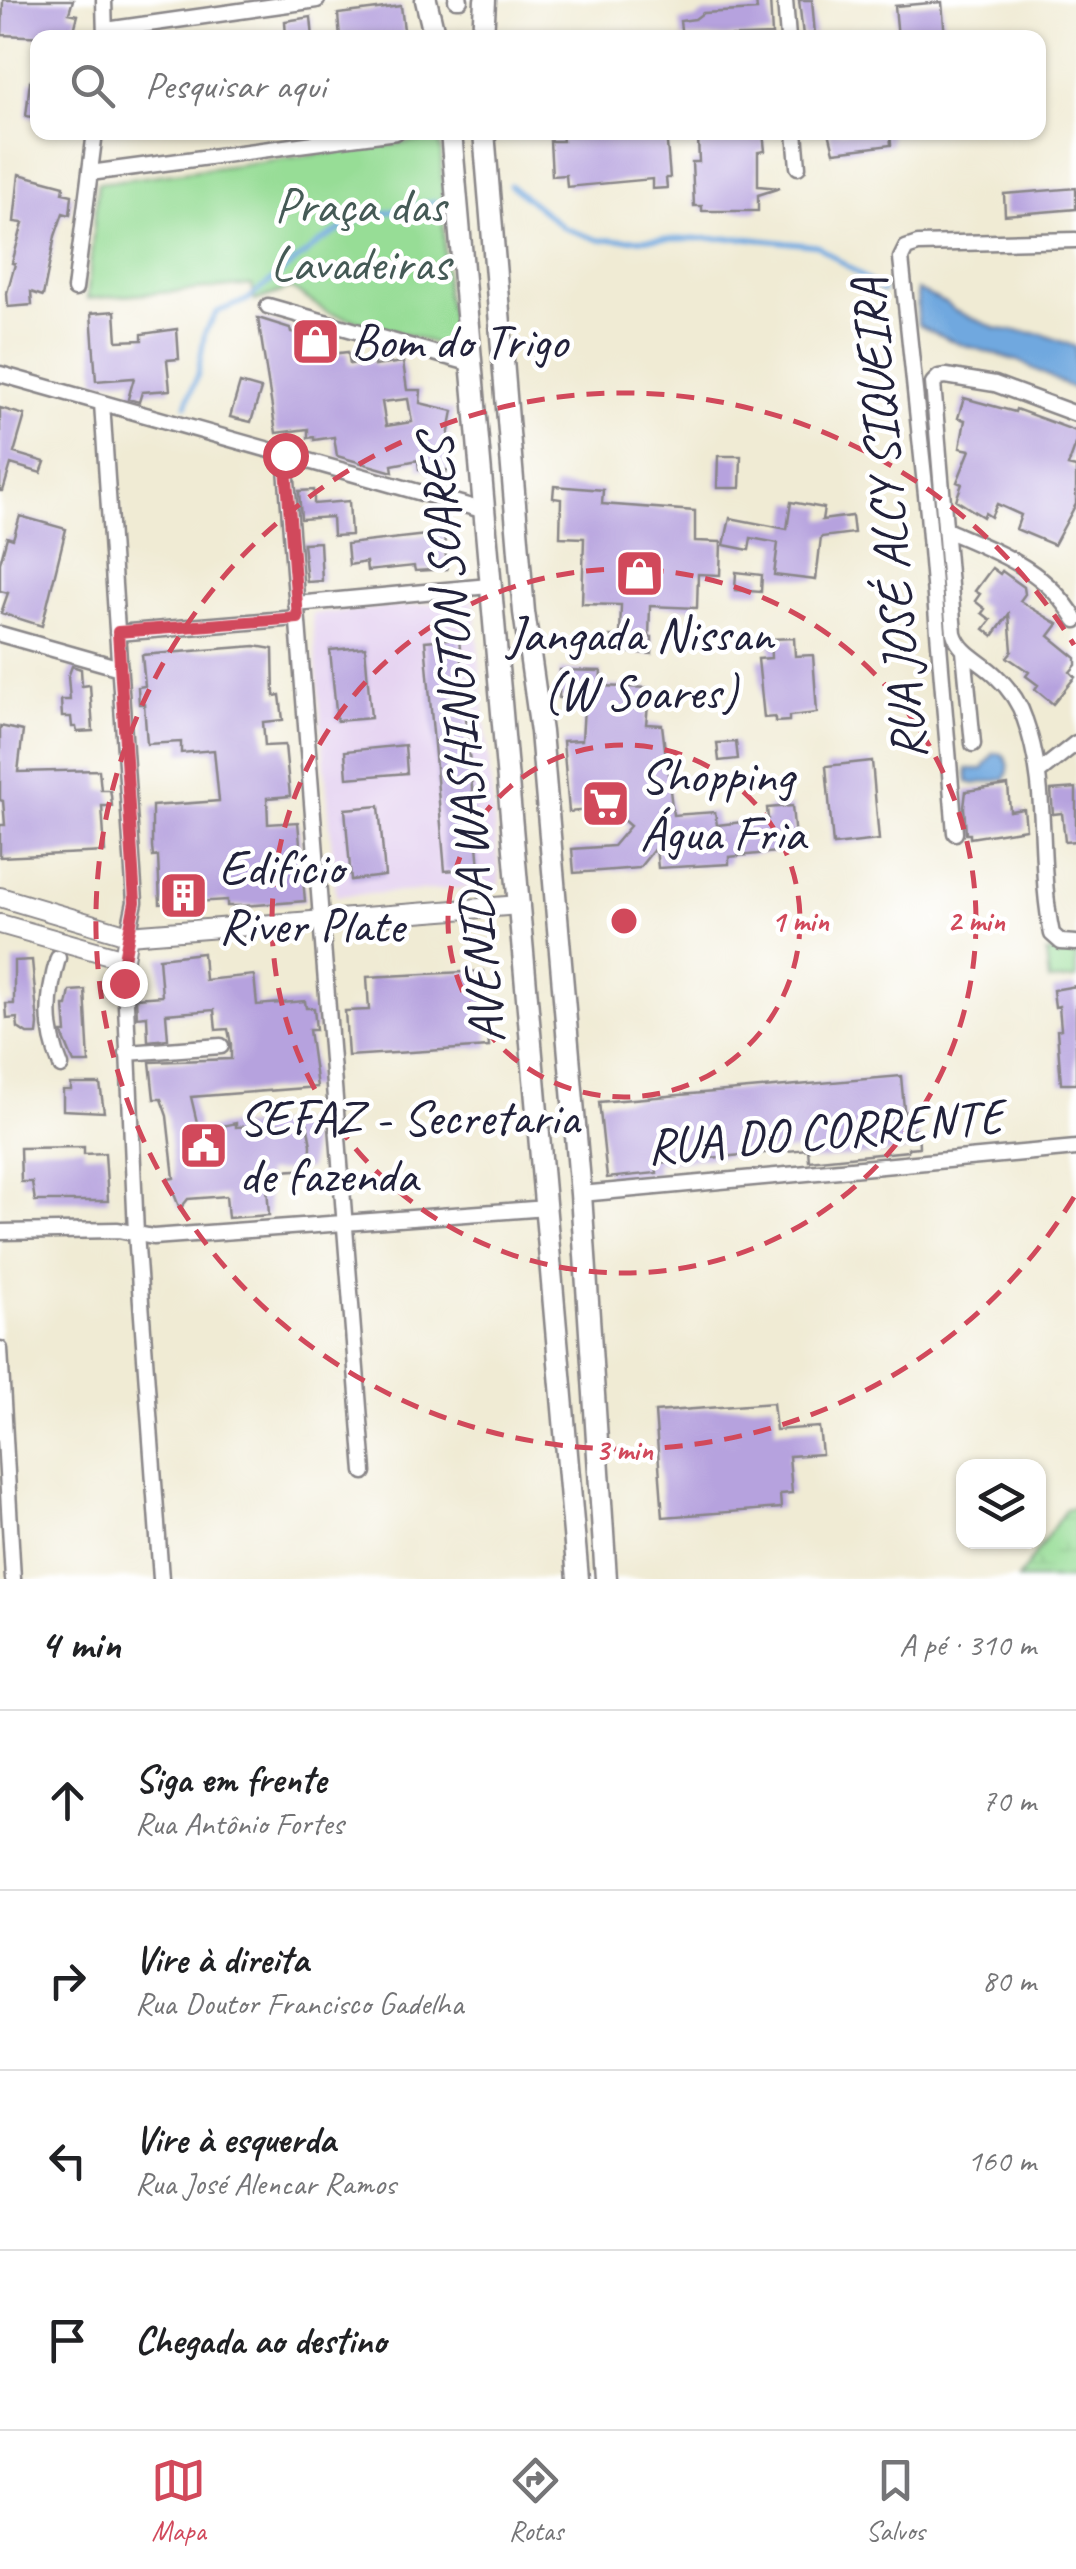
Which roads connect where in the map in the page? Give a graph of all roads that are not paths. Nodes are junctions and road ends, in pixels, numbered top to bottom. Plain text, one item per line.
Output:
1 (104, 0) edge
2 (317, 0) edge
3 (426, 0) edge
4 (485, 0) edge
5 (784, 0) edge
6 (106, 30) edge
7 (131, 30) edge
8 (433, 30) edge
9 (483, 30) edge
10 (787, 30) edge
11 (93, 140) edge
12 (338, 140) edge
13 (451, 140) edge
14 (485, 140) edge
15 (796, 140) edge
16 (798, 167) dead end
17 (90, 174) junction
18 (1076, 240) edge
19 (75, 289) dead end
20 (268, 306) dead end
21 (470, 363) junction
22 (0, 374) edge
23 (102, 403) junction
24 (1076, 414) edge
25 (285, 455) junction
26 (482, 510) junction
27 (946, 530) junction
28 (489, 586) junction
29 (297, 611) junction
30 (1076, 620) edge
31 (118, 632) junction
32 (0, 634) edge
33 (964, 651) junction
34 (120, 668) junction
35 (973, 744) dead end
36 (1076, 744) edge
37 (1038, 774) junction
38 (955, 833) dead end
39 (0, 897) edge
40 (520, 906) junction
41 (323, 923) junction
42 (0, 924) edge
43 (128, 936) junction
44 (1076, 943) edge
45 (61, 951) junction
46 (124, 959) junction
47 (220, 1046) dead end
48 (128, 1053) junction
49 (61, 1066) dead end
50 (1076, 1148) edge
51 (581, 1194) junction
52 (547, 1208) junction
53 (342, 1222) junction
54 (0, 1232) edge
55 (136, 1233) junction
56 (0, 1348) edge
57 (2, 1430) edge
58 (364, 1472) dead end
59 (13, 1579) edge
60 (161, 1579) edge
61 (578, 1579) edge
62 (606, 1579) edge

1 - 6 street
2 - 7 street
3 - 8 highway
4 - 9 highway
5 - 10 street
11 - 17 street
12 - 17 street
13 - 21 highway, AVENIDA WASHINGTON SOARES
14 - 51 highway, AVENIDA WASHINGTON SOARES
15 - 16 street
17 - 19 street
18 - 38 street, RUA JOSÉ ALCY SIQUEIRA
20 - 21 street
21 - 26 highway, AVENIDA WASHINGTON SOARES
22 - 23 street
23 - 25 street
23 - 31 street
24 - 27 street
25 - 26 street
25 - 29 street
26 - 28 highway, AVENIDA WASHINGTON SOARES
27 - 30 street
27 - 33 street
28 - 29 street
28 - 40 highway, AVENIDA WASHINGTON SOARES
29 - 31 street
29 - 41 street
31 - 34 street
32 - 34 street
33 - 35 street
33 - 37 street
34 - 43 street
36 - 37 street
37 - 44 street
39 - 43 main road
40 - 41 main road
40 - 52 highway, AVENIDA WASHINGTON SOARES
41 - 43 main road
41 - 53 street
42 - 45 main road
43 - 46 main road
45 - 46 main road
45 - 49 street
46 - 48 street
47 - 48 street
48 - 55 street
50 - 51 street, RUA DO CORRENTE
51 - 62 highway, AVENIDA WASHINGTON SOARES
52 - 53 street
52 - 61 highway, AVENIDA WASHINGTON SOARES
53 - 55 street
53 - 58 street
54 - 55 street
55 - 60 street
56 - 57 street
57 - 59 street

